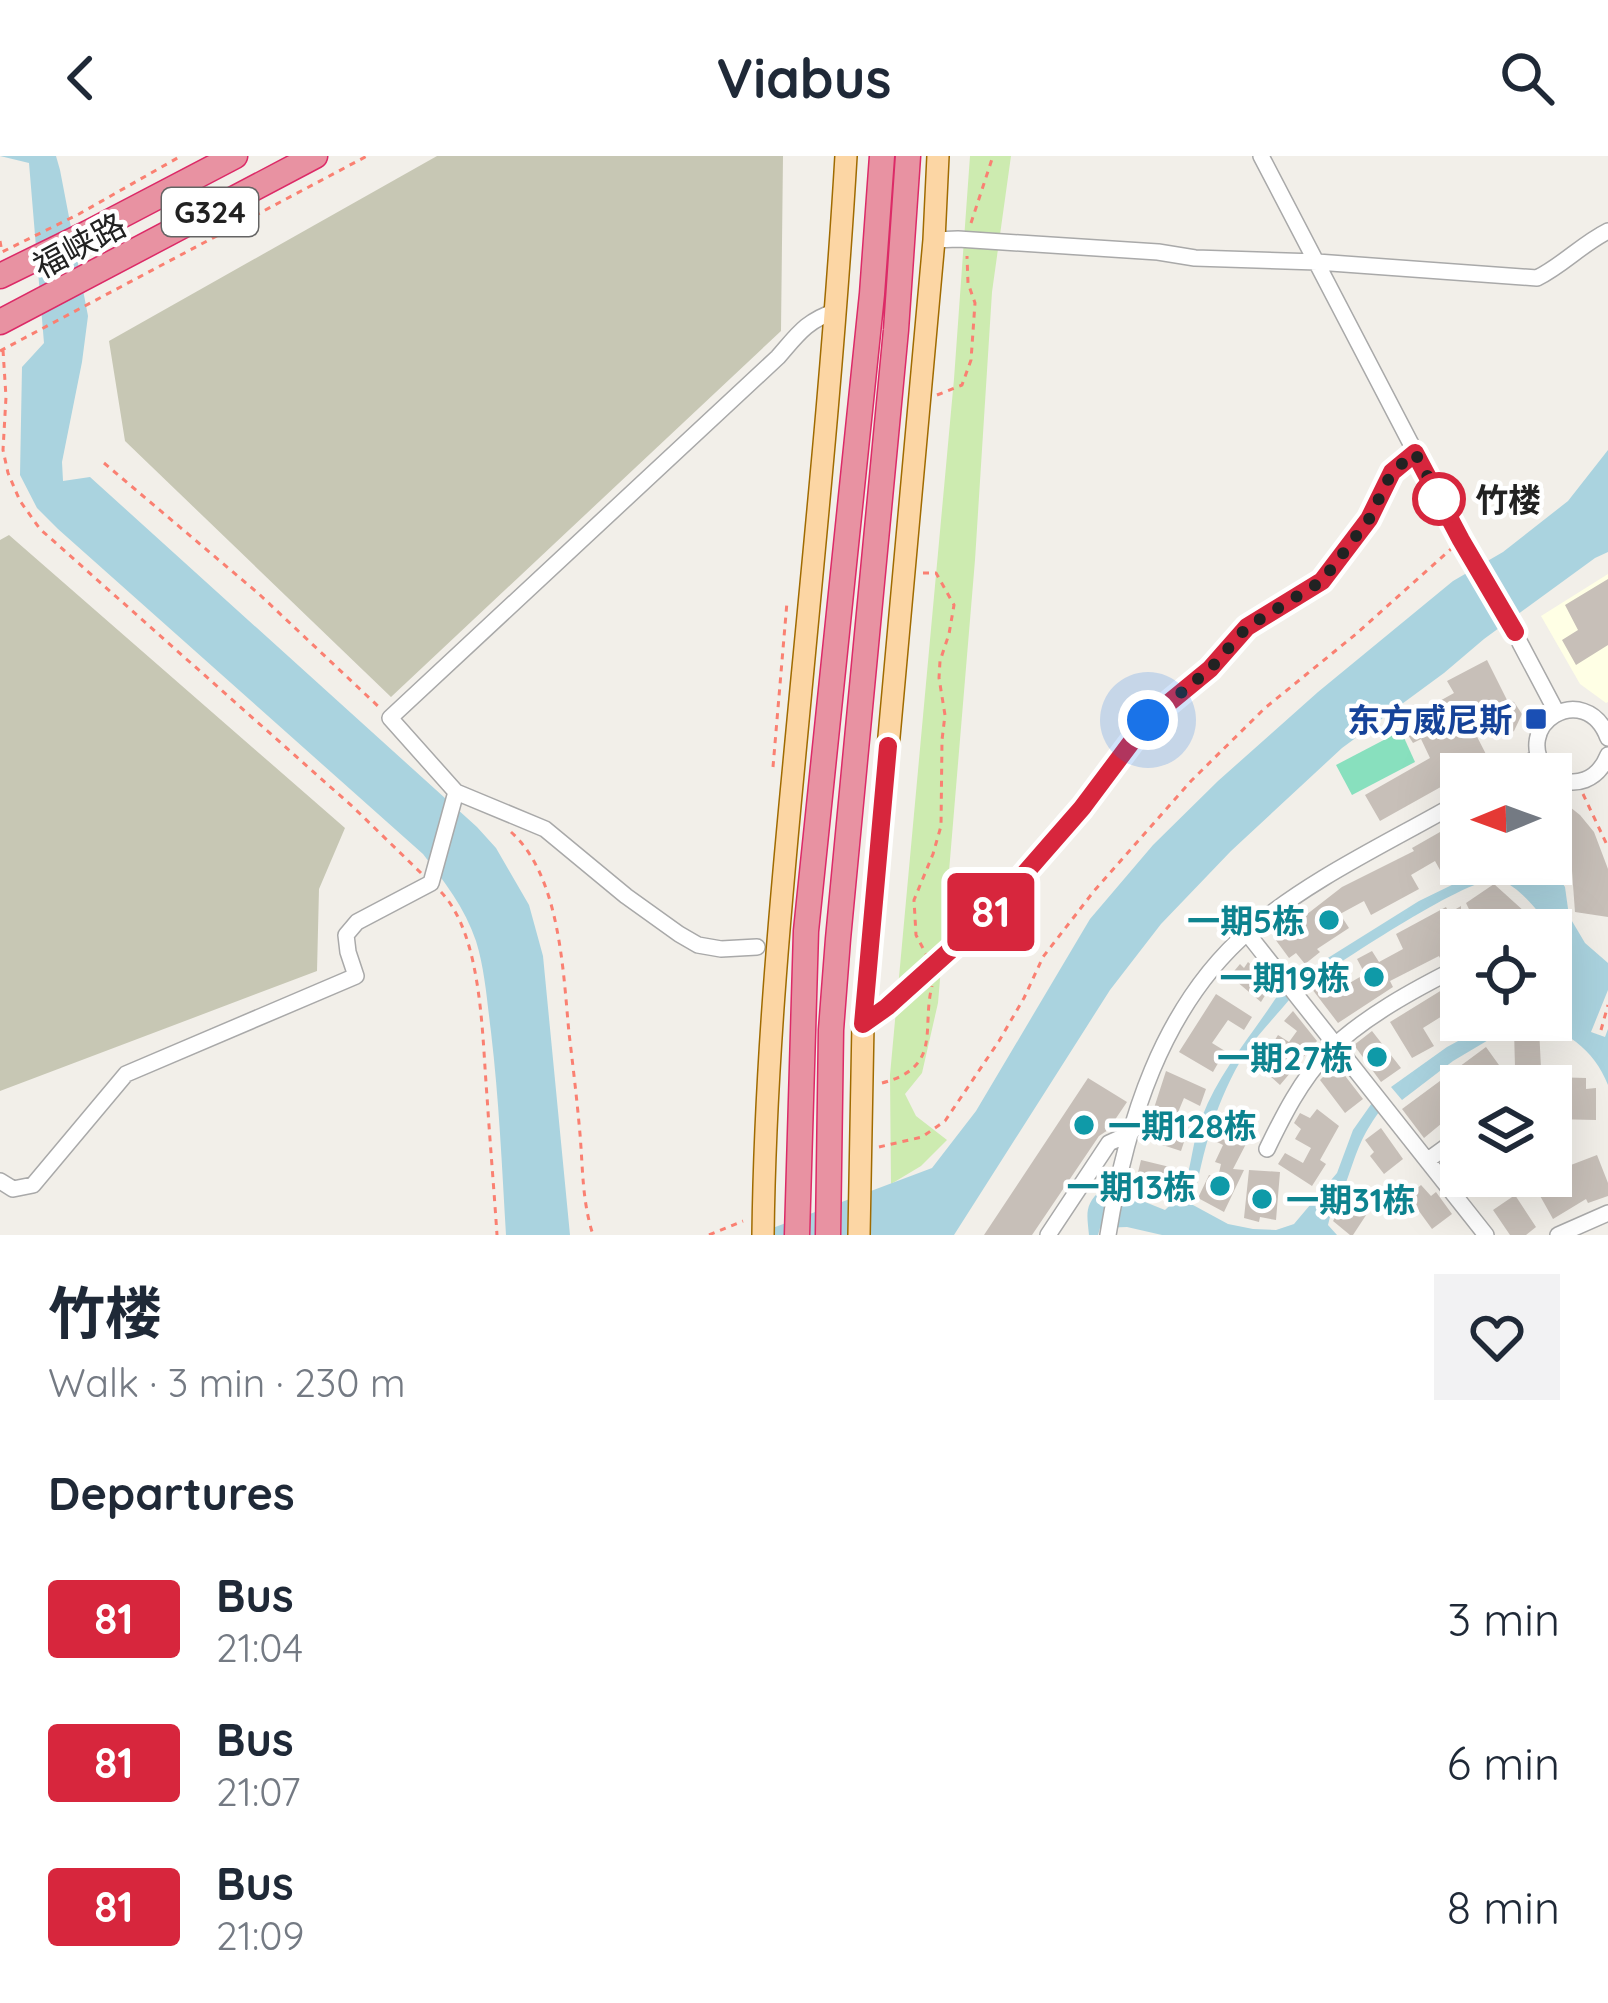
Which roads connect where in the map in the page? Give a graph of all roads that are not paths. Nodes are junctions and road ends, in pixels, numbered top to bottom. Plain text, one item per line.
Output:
1 (235, 156) edge
2 (315, 156) edge
3 (846, 156) edge
4 (882, 156) edge
5 (908, 156) edge
6 (1261, 156) edge
7 (942, 161) edge
8 (1608, 232) edge
9 (934, 240) junction
10 (1317, 262) junction
11 (0, 276) edge
12 (836, 311) junction
13 (0, 322) edge
14 (1415, 453) junction
15 (1557, 713) junction
16 (1608, 734) edge
17 (1538, 753) edge
18 (1608, 754) edge
19 (1572, 783) edge
20 (454, 797) junction
21 (1440, 813) edge
22 (1247, 933) junction
23 (757, 947) dead end
24 (1440, 977) edge
25 (863, 1024) junction
26 (1336, 1045) junction
27 (1131, 1132) junction
28 (1267, 1150) dead end
29 (1440, 1151) edge
30 (1428, 1160) junction
31 (0, 1181) edge
32 (1608, 1213) edge
33 (756, 1228) edge
34 (1108, 1233) edge
35 (797, 1235) edge
36 (828, 1235) edge
37 (859, 1235) edge
38 (1048, 1235) edge
39 (1486, 1235) edge
40 (1558, 1235) edge

1 - 11 highway, 福峡路 / G324
2 - 13 highway, 福峡路 / G324
3 - 12 main road
4 - 35 highway
5 - 36 highway
6 - 10 street
7 - 9 main road
8 - 10 street
9 - 10 street
9 - 25 main road
10 - 14 street
12 - 20 street
12 - 33 main road
14 - 15 street
14 - 25 street
15 - 16 street
15 - 17 street
18 - 19 street
20 - 23 street
20 - 31 street
21 - 22 street
22 - 26 street
22 - 27 street
24 - 26 street
25 - 37 main road
26 - 28 street
26 - 30 street
27 - 34 street
27 - 38 street
29 - 30 street
30 - 39 street
32 - 40 street

